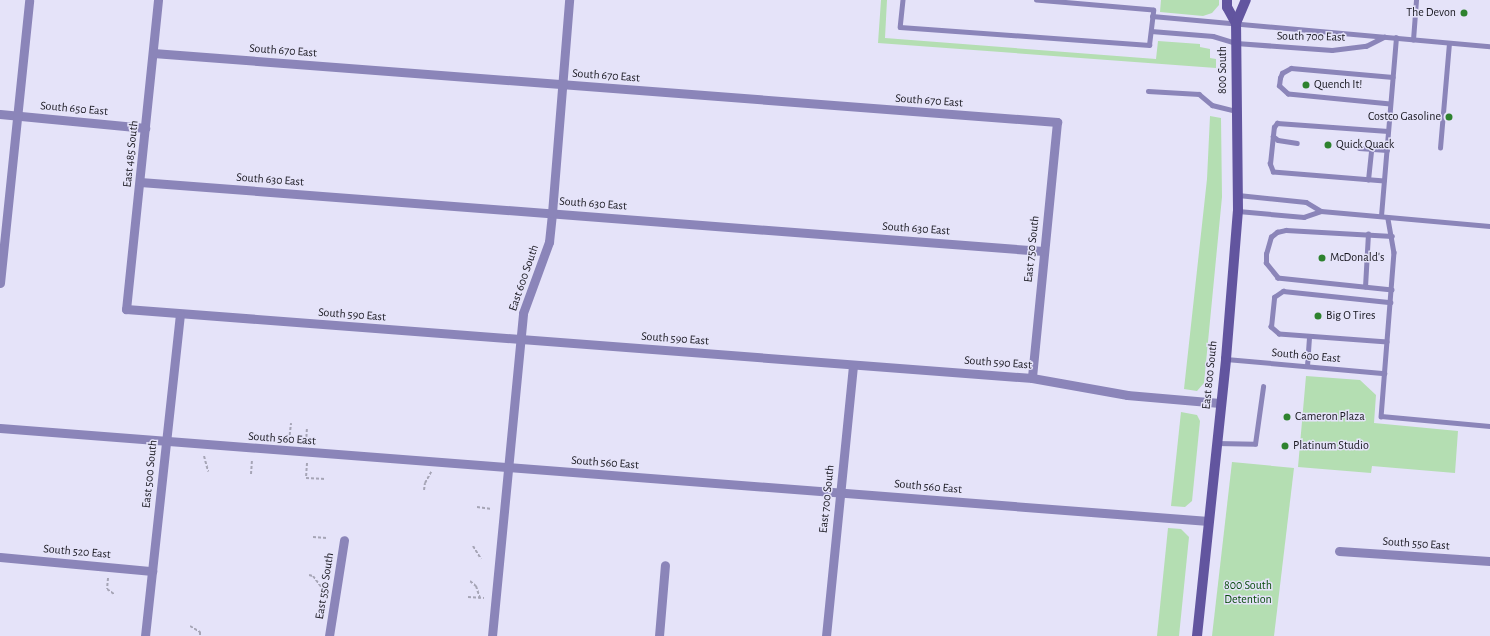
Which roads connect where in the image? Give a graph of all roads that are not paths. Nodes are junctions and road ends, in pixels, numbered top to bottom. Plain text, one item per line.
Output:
1 (29, 0) edge
2 (158, 0) edge
3 (568, 0) edge
4 (902, 0) edge
5 (1036, 0) edge
6 (1227, 0) edge
7 (1246, 0) edge
8 (1416, 0) edge
9 (1152, 16) junction
10 (1236, 23) junction
11 (1151, 31) junction
12 (1384, 37) junction
13 (1396, 38) junction
14 (1413, 40) junction
15 (1236, 43) junction
16 (1448, 43) junction
17 (1490, 46) edge
18 (153, 53) junction
19 (1393, 77) junction
20 (562, 84) junction
21 (1148, 91) dead end
22 (1390, 104) junction
23 (0, 114) edge
24 (1236, 114) junction
25 (17, 116) junction
26 (1057, 122) joint
27 (145, 128) junction
28 (1388, 131) junction
29 (1273, 136) junction
30 (1297, 143) dead end
31 (1359, 148) dead end
32 (1440, 148) dead end
33 (1371, 149) junction
34 (1387, 150) junction
35 (1368, 180) junction
36 (1384, 181) junction
37 (140, 182) junction
38 (1238, 195) junction
39 (1238, 211) junction
40 (1321, 211) junction
41 (552, 213) junction
42 (1381, 216) junction
43 (1388, 219) junction
44 (1490, 226) edge
45 (1368, 234) junction
46 (1392, 236) junction
47 (1044, 251) junction
48 (0, 283) edge
49 (1365, 287) junction
50 (1392, 290) junction
51 (1390, 302) junction
52 (126, 309) joint
53 (180, 314) junction
54 (1309, 337) junction
55 (520, 339) junction
56 (1387, 342) junction
57 (1226, 359) junction
58 (853, 365) junction
59 (1307, 366) junction
60 (1384, 374) junction
61 (1032, 378) junction
62 (1263, 387) dead end
63 (1220, 403) junction
64 (1490, 426) edge
65 (0, 428) edge
66 (166, 443) junction
67 (1216, 443) junction
68 (507, 468) junction
69 (840, 492) junction
70 (1208, 521) junction
71 (344, 540) dead end
72 (1339, 551) dead end
73 (0, 557) edge
74 (1490, 562) edge
75 (665, 565) dead end
76 (152, 571) junction
77 (145, 636) edge
78 (330, 636) edge
79 (492, 636) edge
80 (659, 636) edge
81 (826, 636) edge
82 (1197, 636) edge

1 - 25 street
2 - 18 street, East 485 South
3 - 20 street, East 600 South
4 - 11 lane
5 - 9 lane
6 - 10 main road, 800 South
7 - 10 main road, 800 South
8 - 14 lane
9 - 10 lane, South 700 East
9 - 11 lane
10 - 12 lane, South 700 East
10 - 15 main road, 800 South
11 - 15 lane, South 700 East
12 - 13 lane, South 700 East
12 - 15 lane, South 700 East
13 - 14 lane, South 700 East
13 - 19 lane
14 - 16 lane, South 700 East
15 - 24 main road, 800 South
16 - 17 lane, South 700 East
16 - 32 lane
18 - 20 street, South 670 East
18 - 27 street, East 485 South
19 - 22 lane
19 - 22 lane
20 - 26 street, South 670 East
20 - 41 street, East 600 South
21 - 24 lane
22 - 28 lane
23 - 25 street, South 650 East
24 - 38 main road, East 800 South
25 - 27 street, South 650 East
25 - 48 street
26 - 47 street, East 750 South
27 - 37 street, East 485 South
28 - 29 lane
28 - 34 lane
29 - 30 lane
29 - 35 lane
31 - 33 lane
33 - 34 lane
33 - 35 lane
34 - 36 lane
35 - 36 lane
36 - 42 lane
37 - 41 street, South 630 East
37 - 52 street, East 485 South
38 - 39 main road, East 800 South
38 - 40 lane
39 - 40 lane
39 - 57 main road, East 800 South
40 - 42 lane
41 - 47 street, South 630 East
41 - 55 street, East 600 South
42 - 43 lane
43 - 44 lane
43 - 46 lane
45 - 46 lane
45 - 49 lane
45 - 49 lane
46 - 50 lane
47 - 61 street, East 750 South
49 - 50 lane
50 - 51 lane
51 - 54 lane
51 - 56 lane
52 - 53 street, South 590 East
53 - 55 street, South 590 East
53 - 66 street, East 500 South
54 - 56 lane
54 - 59 lane
55 - 58 street, South 590 East
55 - 68 street, East 600 South
56 - 60 lane
57 - 59 lane, South 600 East
57 - 63 main road, East 800 South
58 - 61 street, South 590 East
58 - 69 street, East 700 South
59 - 60 lane, South 600 East
60 - 64 lane
61 - 63 street, South 590 East
62 - 67 lane
63 - 67 main road, East 800 South
65 - 66 street, South 560 East
66 - 68 street, South 560 East
66 - 76 street, East 500 South
67 - 70 main road, East 800 South
68 - 69 street, South 560 East
68 - 79 street, East 600 South
69 - 70 street, South 560 East
69 - 81 street, East 700 South
70 - 82 main road, East 800 South
71 - 78 street, East 550 South
72 - 74 street, South 550 East
73 - 76 street, South 520 East
75 - 80 street
76 - 77 street, East 500 South

